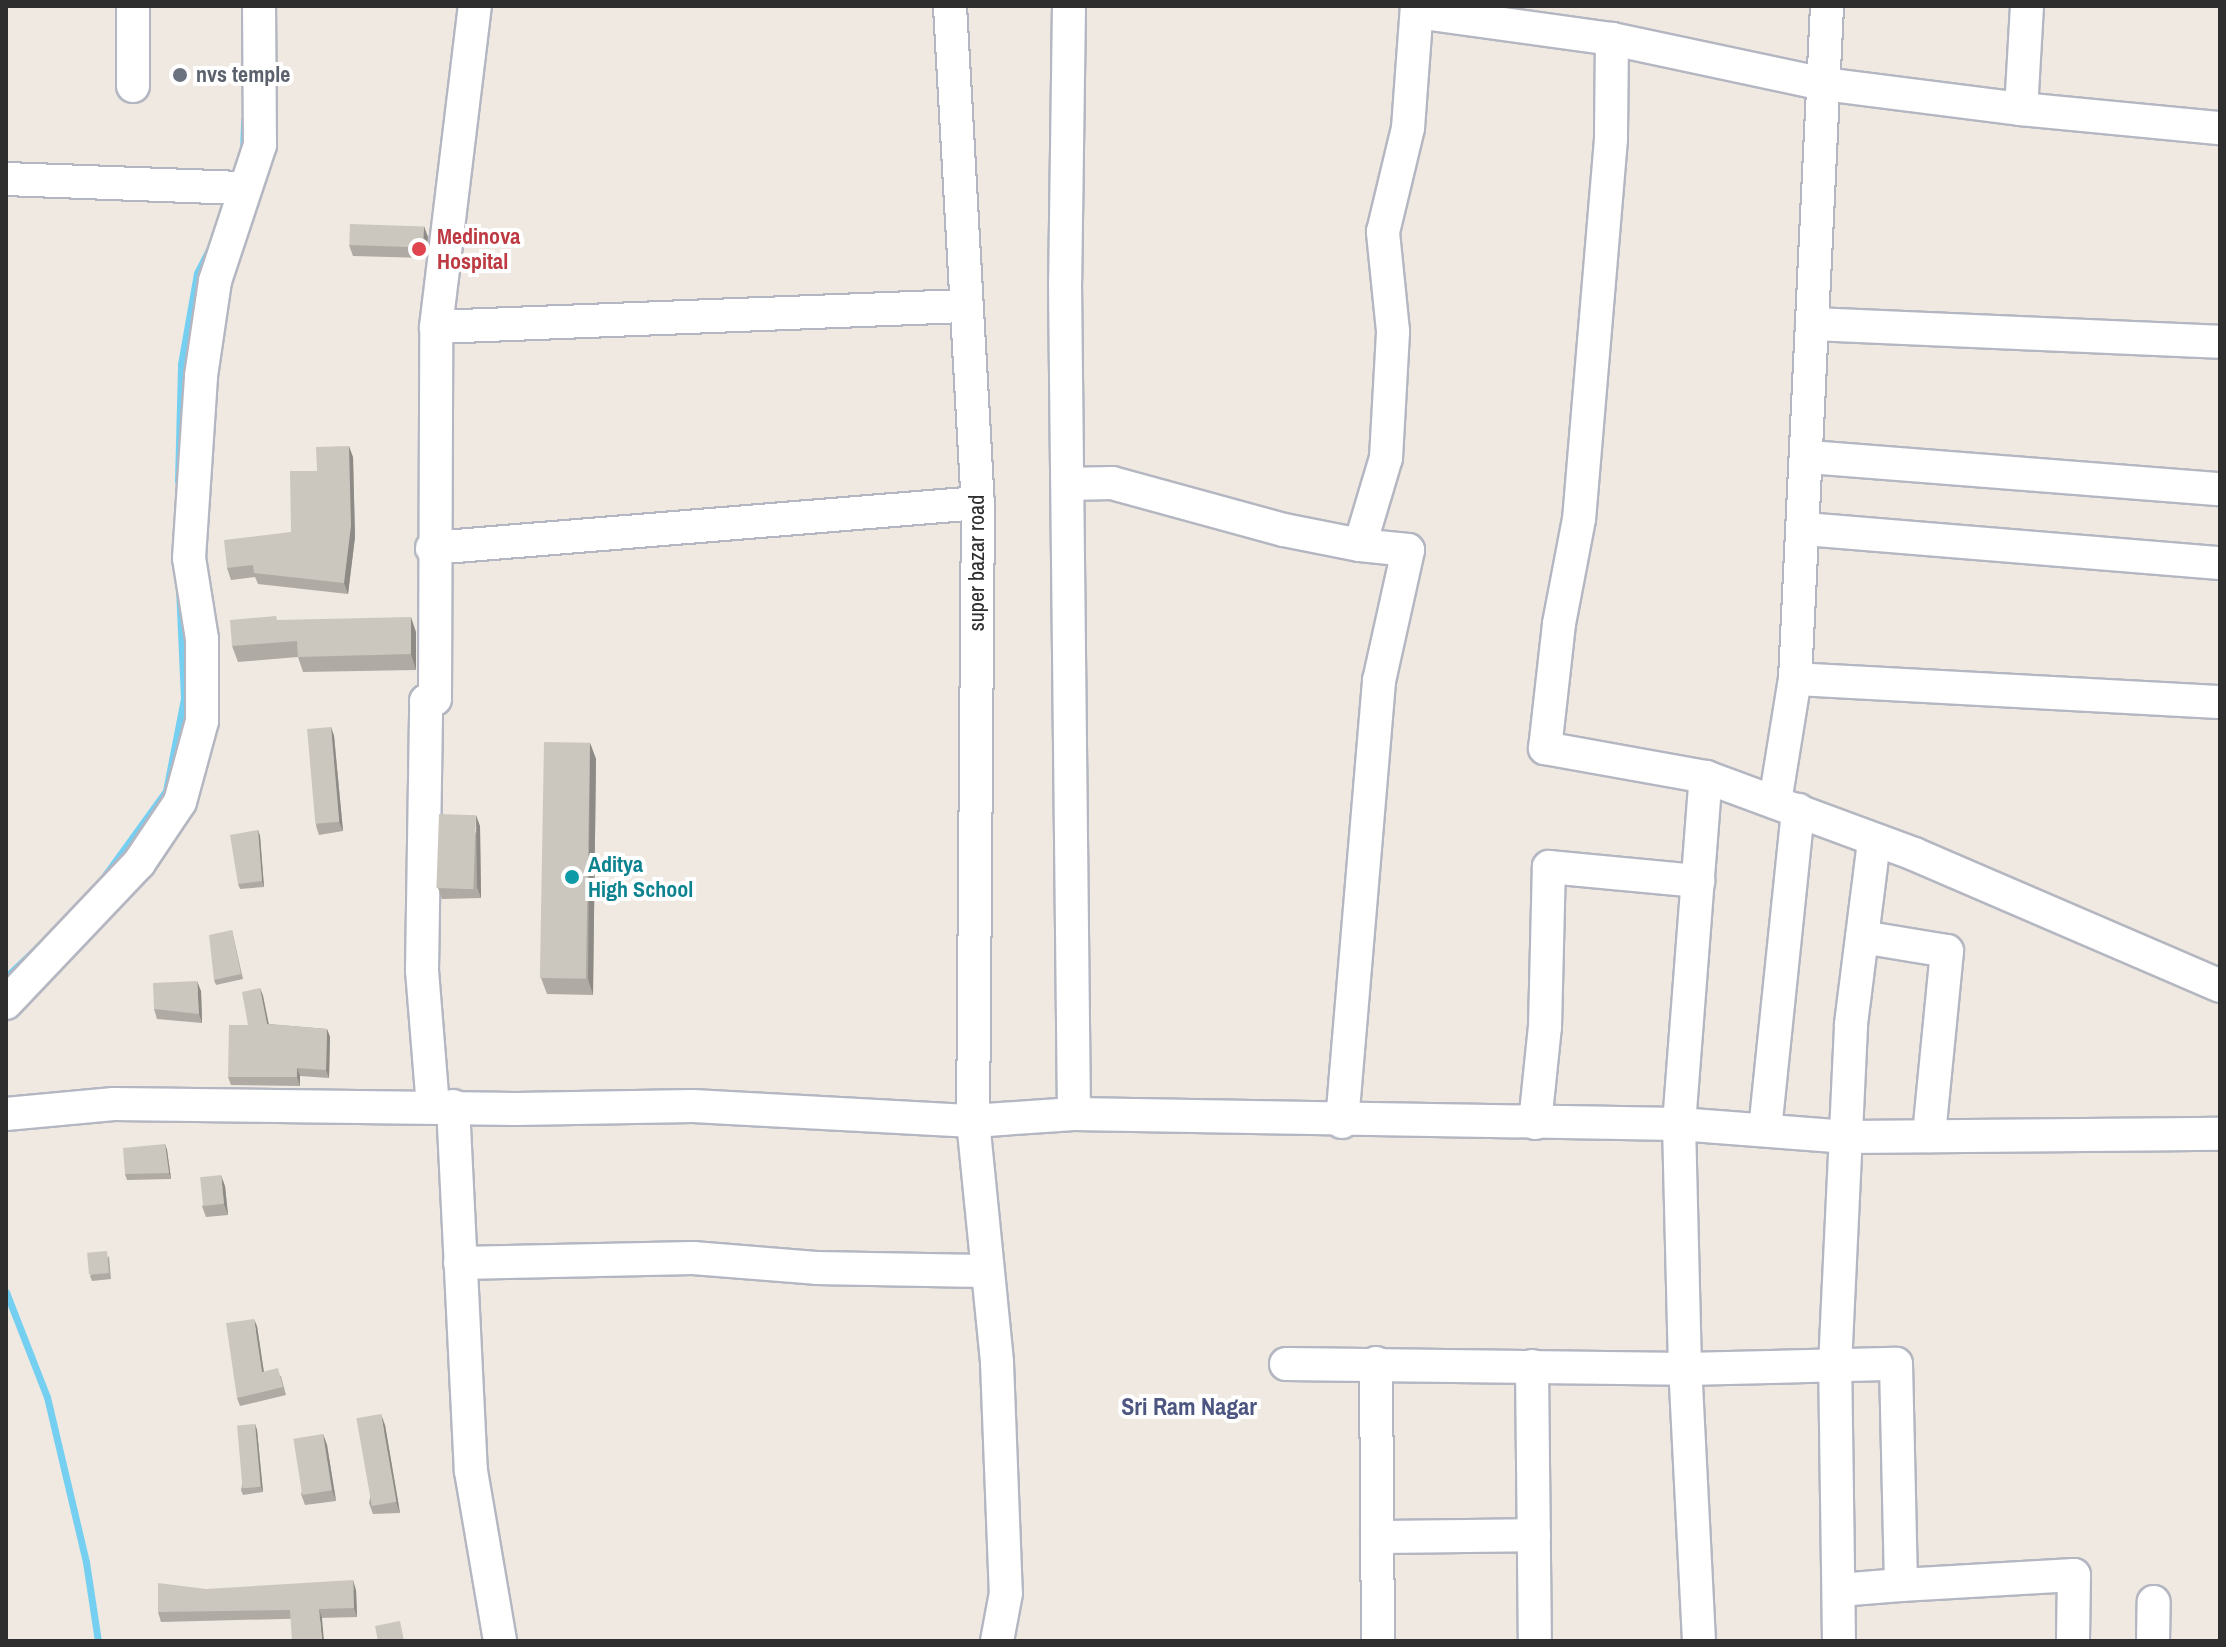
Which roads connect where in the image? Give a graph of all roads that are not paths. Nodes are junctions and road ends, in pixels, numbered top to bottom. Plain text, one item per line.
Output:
1 (133, 6) edge
2 (259, 6) edge
3 (475, 6) edge
4 (950, 6) edge
5 (1069, 6) edge
6 (1827, 6) edge
7 (2027, 6) edge
8 (1417, 9) edge
9 (1612, 39) junction
10 (1823, 84) junction
11 (133, 86) dead end
12 (2021, 109) junction
13 (2220, 128) edge
14 (6, 179) edge
15 (243, 188) junction
16 (964, 306) junction
17 (1812, 324) junction
18 (436, 327) junction
19 (2220, 342) edge
20 (1809, 457) junction
21 (1068, 484) junction
22 (2220, 489) edge
23 (978, 503) junction
24 (1805, 529) junction
25 (1360, 545) junction
26 (432, 548) junction
27 (2220, 563) edge
28 (1795, 679) junction
29 (2220, 702) edge
30 (1706, 777) junction
31 (1786, 806) junction
32 (1874, 841) junction
33 (1698, 881) junction
34 (1862, 937) junction
35 (2220, 986) edge
36 (6, 1003) edge
37 (443, 1106) junction
38 (6, 1114) edge
39 (1074, 1114) junction
40 (973, 1121) junction
41 (1342, 1122) junction
42 (1535, 1123) junction
43 (1679, 1124) junction
44 (1765, 1130) junction
45 (2220, 1134) edge
46 (1929, 1136) junction
47 (1847, 1137) junction
48 (460, 1263) junction
49 (987, 1271) junction
50 (1376, 1363) junction
51 (1286, 1364) dead end
52 (1532, 1366) junction
53 (1835, 1366) junction
54 (1685, 1369) junction
55 (1534, 1535) junction
56 (1377, 1537) junction
57 (1901, 1585) junction
58 (1839, 1590) junction
59 (2154, 1602) dead end
60 (500, 1641) edge
61 (997, 1641) edge
62 (1378, 1641) edge
63 (1535, 1641) edge
64 (1699, 1641) edge
65 (1839, 1641) edge
66 (2073, 1641) edge
67 (2153, 1641) edge

1 - 11 street
2 - 15 street
3 - 18 street
4 - 16 street, super bazar road
5 - 21 street
6 - 10 street
7 - 12 street
8 - 9 street
8 - 25 street
9 - 10 street
9 - 30 street
10 - 12 street
10 - 17 street
12 - 13 street
14 - 15 street
15 - 36 street
16 - 18 street
16 - 23 street, super bazar road
17 - 19 street
17 - 20 street
18 - 26 street
20 - 22 street
20 - 24 street
21 - 25 street
21 - 39 street
23 - 26 street
23 - 40 street, super bazar road
24 - 27 street
24 - 28 street
25 - 41 street
26 - 37 street
28 - 29 street
28 - 31 street
30 - 31 street
30 - 33 street
31 - 32 street
31 - 44 street
32 - 34 street
32 - 35 street
33 - 42 street
33 - 43 street
34 - 46 street
34 - 47 street
37 - 38 street
37 - 40 street
37 - 48 street
39 - 40 street
39 - 41 street
40 - 49 street, super bazar road
41 - 42 street
42 - 43 street
43 - 44 street
43 - 54 street
44 - 47 street
45 - 46 street
46 - 47 street
47 - 53 street
48 - 49 street
48 - 60 street
49 - 61 street, super bazar road
50 - 51 street
50 - 52 street
50 - 56 street
52 - 54 street
52 - 55 street
53 - 54 street
53 - 57 street
53 - 58 street
54 - 64 street
55 - 56 street
55 - 63 street
56 - 62 street
57 - 58 street
57 - 66 street
58 - 65 street
59 - 67 street

